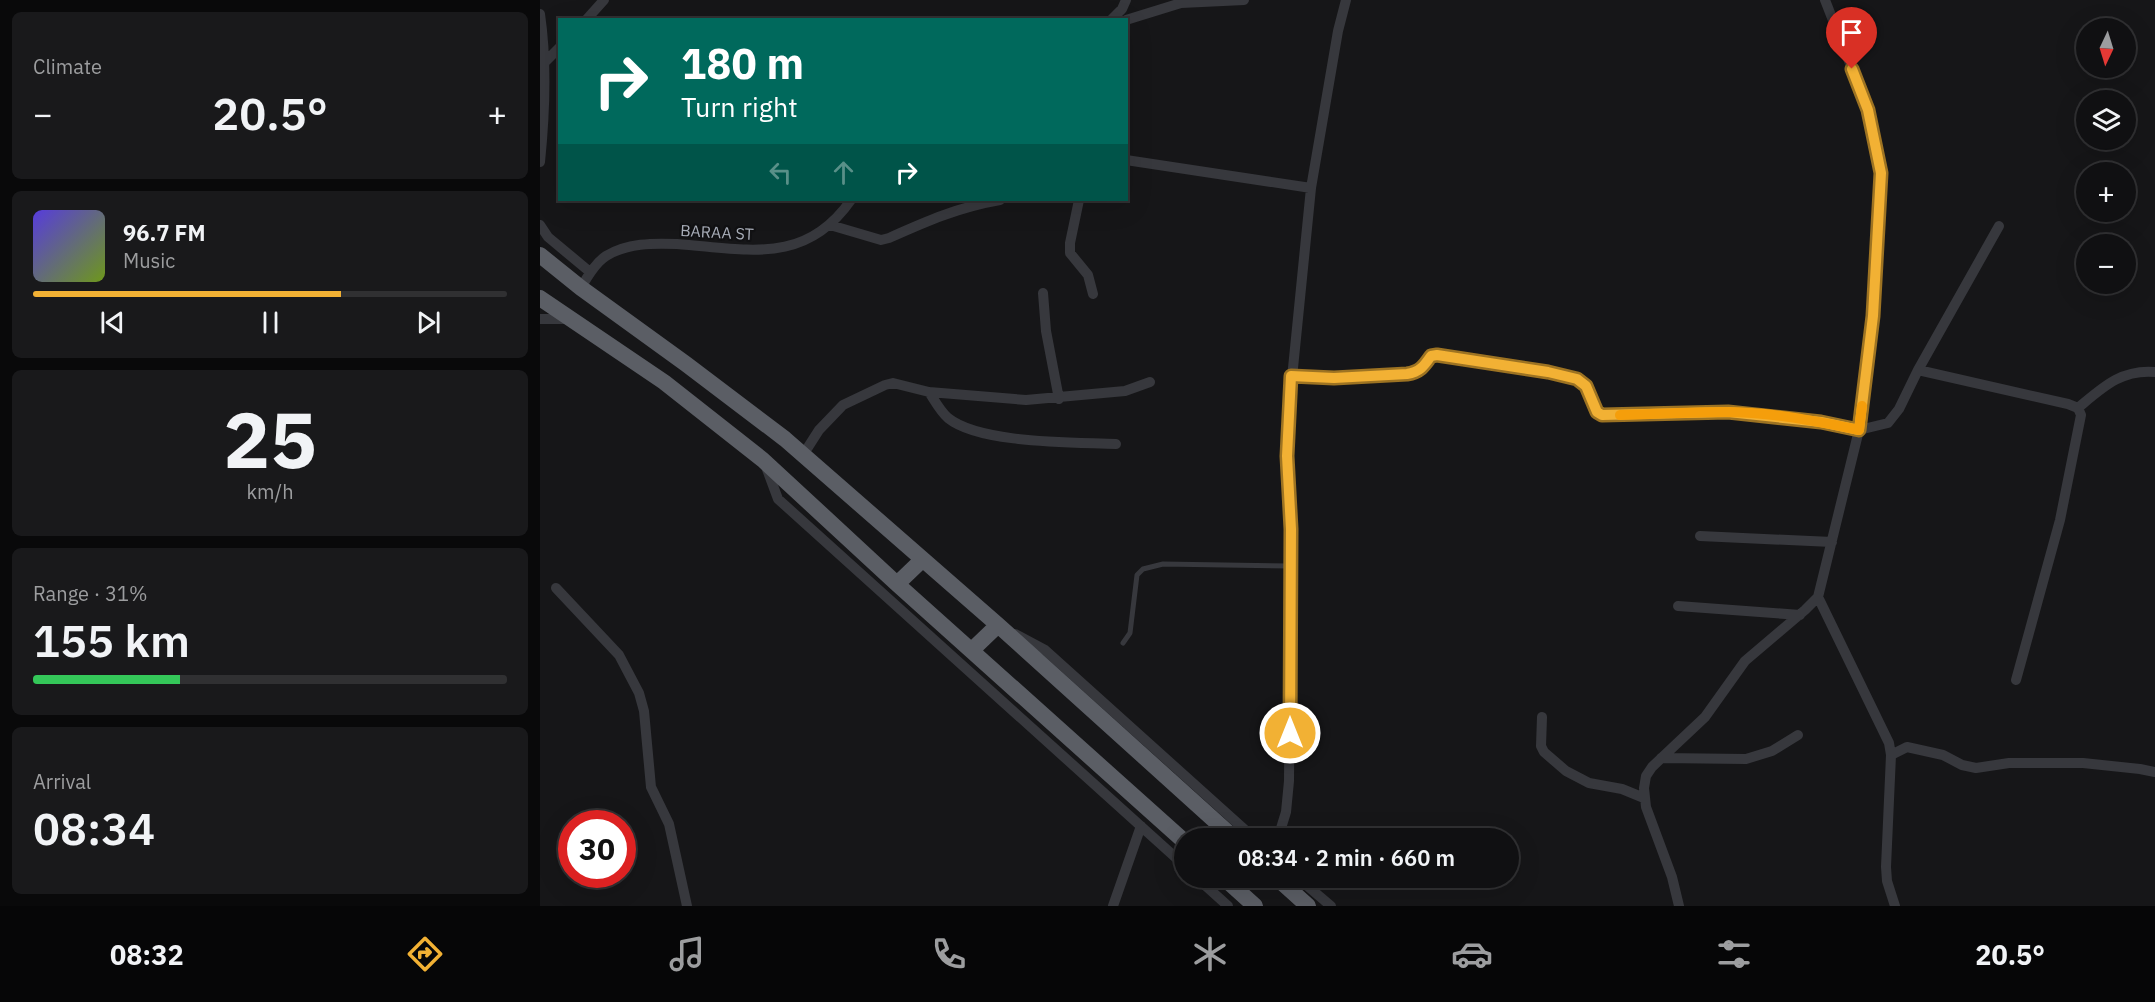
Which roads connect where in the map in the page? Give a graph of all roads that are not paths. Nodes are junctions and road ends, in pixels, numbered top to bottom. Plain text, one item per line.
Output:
1 (604, 0) edge
2 (1126, 0) edge
3 (1244, 0) edge
4 (1346, 0) edge
5 (1825, 0) edge
6 (540, 14) edge
7 (588, 18) edge
8 (1113, 18) edge
9 (1128, 19) edge
10 (558, 49) edge
11 (544, 63) junction
12 (1128, 160) edge
13 (540, 162) edge
14 (1311, 188) junction
15 (850, 201) edge
16 (994, 201) edge
17 (1079, 201) edge
18 (540, 225) edge
19 (830, 225) junction
20 (1999, 226) dead end
21 (540, 255) edge
22 (590, 272) junction
23 (581, 288) junction
24 (1043, 293) dead end
25 (1093, 294) dead end
26 (540, 298) edge
27 (540, 319) edge
28 (571, 319) junction
29 (1918, 370) junction
30 (2155, 372) edge
31 (1291, 376) junction
32 (1150, 382) dead end
33 (929, 392) junction
34 (1059, 399) junction
35 (2078, 408) junction
36 (1859, 430) junction
37 (1116, 444) dead end
38 (803, 455) junction
39 (763, 460) junction
40 (1700, 536) dead end
41 (1832, 542) junction
42 (922, 560) junction
43 (1291, 566) junction
44 (897, 584) junction
45 (556, 588) dead end
46 (1818, 597) junction
47 (1678, 606) dead end
48 (1800, 615) junction
49 (998, 625) junction
50 (1123, 643) dead end
51 (972, 650) junction
52 (2016, 680) dead end
53 (1542, 717) dead end
54 (1798, 735) dead end
55 (1891, 755) junction
56 (1661, 758) junction
57 (2155, 772) edge
58 (1644, 798) junction
59 (1141, 826) junction
60 (1223, 828) edge
61 (1243, 828) edge
62 (1281, 828) edge
63 (1174, 832) edge
64 (1174, 856) edge
65 (1208, 888) edge
66 (1235, 888) edge
67 (1288, 888) edge
68 (1310, 888) edge
69 (687, 906) edge
70 (1113, 906) edge
71 (1228, 906) edge
72 (1255, 906) edge
73 (1308, 906) edge
74 (1331, 906) edge
75 (1679, 906) edge
76 (1895, 906) edge

1 - 7 street
2 - 8 street
3 - 9 street
4 - 14 street
5 - 36 street
6 - 11 street
10 - 11 street
11 - 13 street
12 - 14 street
14 - 31 street
15 - 19 street, BARAA ST
16 - 19 street
17 - 25 street
18 - 22 street
19 - 22 street, BARAA ST
20 - 29 street
21 - 23 highway
22 - 23 street, BARAA ST
23 - 38 highway
24 - 34 street
26 - 28 highway
27 - 28 street
28 - 39 highway
29 - 35 street
29 - 36 street
30 - 35 street
31 - 36 street
31 - 43 street
32 - 34 street
33 - 34 street
33 - 37 street
33 - 38 street
35 - 52 street
36 - 41 street
38 - 42 highway
39 - 44 highway
39 - 59 street
40 - 41 street
41 - 46 street
42 - 44 highway
42 - 49 highway
43 - 50 lane
43 - 62 street
44 - 51 highway
45 - 69 street
46 - 48 street
46 - 55 street
47 - 48 street
48 - 56 street
49 - 51 highway
49 - 60 highway
49 - 61 street
51 - 63 highway
53 - 58 street
54 - 56 street
55 - 57 street
55 - 76 street
56 - 58 street
58 - 75 street
59 - 64 street
59 - 70 street
65 - 71 street
66 - 72 highway
67 - 73 highway
68 - 74 street

